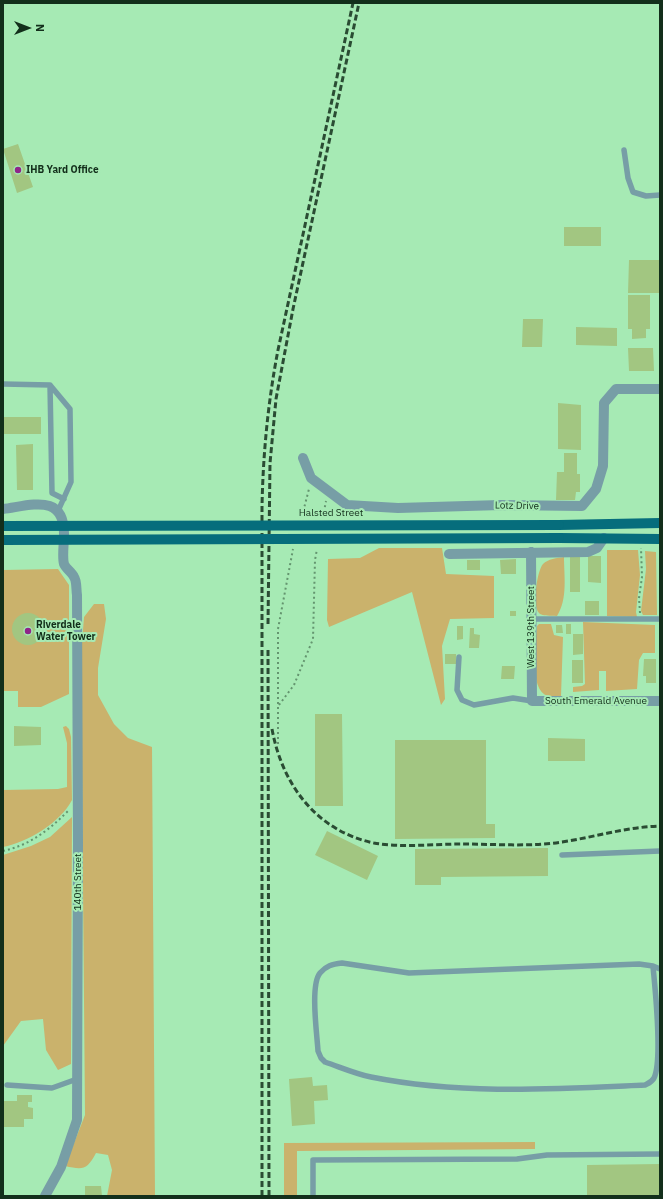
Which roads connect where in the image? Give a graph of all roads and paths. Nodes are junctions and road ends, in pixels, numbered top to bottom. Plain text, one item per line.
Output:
1 (624, 150) dead end
2 (660, 194) edge
3 (3, 384) edge
4 (50, 385) junction
5 (660, 389) edge
6 (303, 458) dead end
7 (311, 478) junction
8 (328, 490) junction
9 (64, 499) junction
10 (3, 509) edge
11 (58, 511) junction
12 (322, 521) dead end
13 (300, 522) dead end
14 (660, 523) edge
15 (3, 526) edge
16 (604, 538) junction
17 (640, 538) junction
18 (660, 539) edge
19 (3, 540) edge
20 (294, 544) dead end
21 (318, 544) dead end
22 (531, 552) junction
23 (449, 554) dead end
24 (531, 619) junction
25 (642, 619) junction
26 (660, 619) edge
27 (459, 657) dead end
28 (532, 701) junction
29 (660, 701) edge
30 (279, 705) junction
31 (278, 744) dead end
32 (78, 800) junction
33 (3, 851) edge
34 (660, 851) edge
35 (562, 854) dead end
36 (653, 966) junction
37 (660, 969) edge
38 (660, 1047) edge
39 (77, 1079) junction
40 (7, 1085) dead end
41 (660, 1154) edge
42 (45, 1196) edge
43 (313, 1196) edge

1 - 2 lane
3 - 4 lane
4 - 9 lane
4 - 9 lane
5 - 8 street, Lotz Drive
6 - 7 street
7 - 8 street, Lotz Drive
7 - 13 path
8 - 12 path
9 - 11 lane
10 - 11 street
11 - 32 street, 140th Street
14 - 15 main road, Halsted Street, bridge
16 - 17 main road
16 - 19 main road, bridge
16 - 22 street
17 - 18 main road
17 - 25 path
20 - 30 path
21 - 30 path
22 - 23 street
22 - 24 street, West 139th Street
24 - 25 lane
24 - 28 street, West 139th Street
25 - 26 lane
27 - 28 lane
28 - 29 street, South Emerald Avenue
30 - 31 path
32 - 33 path
32 - 39 street, 140th Street
34 - 35 lane
36 - 37 lane
36 - 38 lane
36 - 38 lane
39 - 40 lane
39 - 42 street, 140th Street
41 - 43 lane

